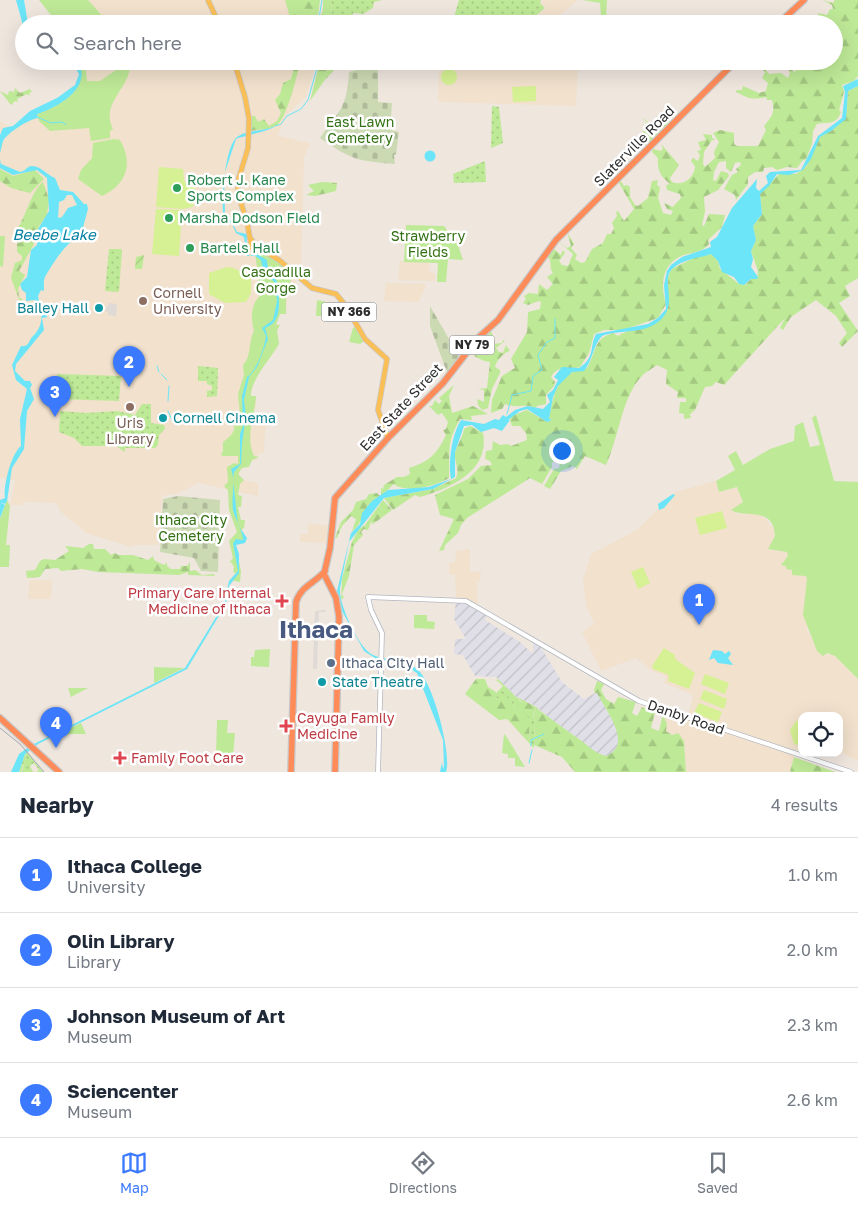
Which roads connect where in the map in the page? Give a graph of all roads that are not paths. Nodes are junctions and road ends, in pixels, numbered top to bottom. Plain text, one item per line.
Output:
1 (208, 0) edge
2 (804, 0) edge
3 (214, 15) edge
4 (788, 15) edge
5 (237, 70) edge
6 (727, 70) edge
7 (549, 247) joint
8 (388, 438) junction
9 (325, 573) junction
10 (0, 720) edge
11 (57, 772) edge
12 (291, 772) edge
13 (335, 772) edge
14 (378, 772) edge
15 (851, 772) edge

1 - 3 main road
2 - 4 highway
5 - 8 main road, NY 366
6 - 7 highway, Slaterville Road / NY 79
7 - 8 highway, East State Street / NY 79
8 - 9 highway, East State Street / NY 79
9 - 12 highway
9 - 13 highway
10 - 11 highway
14 - 15 main road, Danby Road

